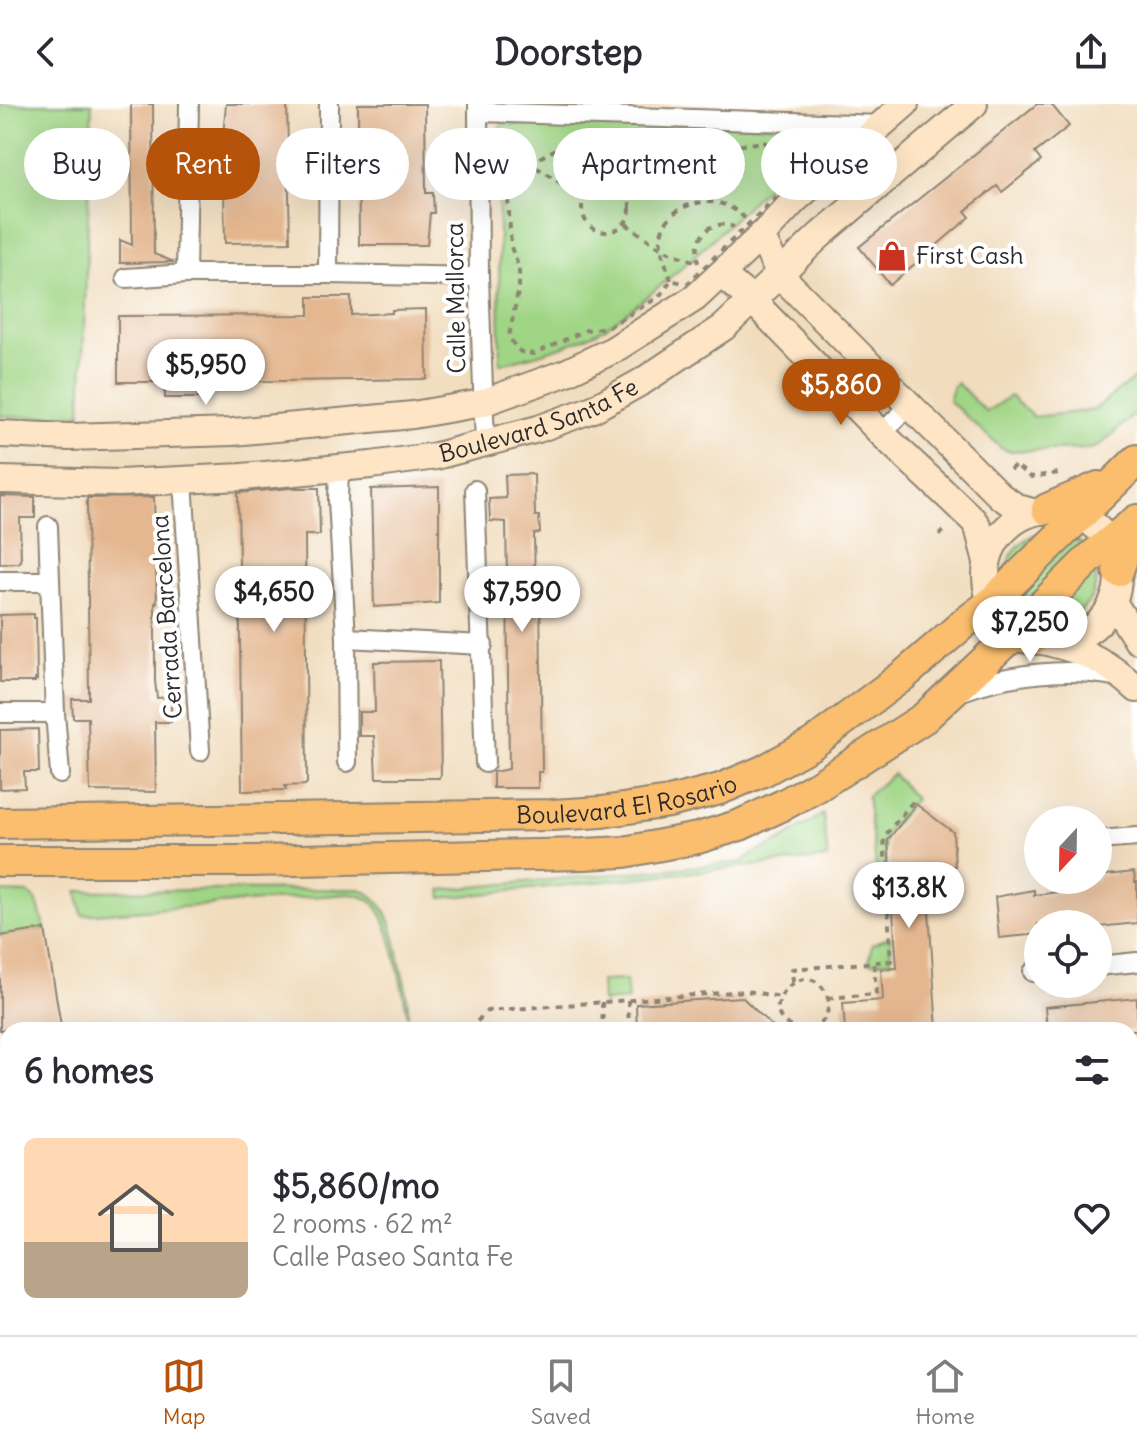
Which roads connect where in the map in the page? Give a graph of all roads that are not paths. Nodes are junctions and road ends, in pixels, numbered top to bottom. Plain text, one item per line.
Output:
1 (189, 104) edge
2 (329, 104) edge
3 (905, 104) edge
4 (478, 108) edge
5 (961, 108) edge
6 (883, 125) junction
7 (750, 229) junction
8 (708, 268) junction
9 (186, 274) junction
10 (328, 274) junction
11 (780, 275) junction
12 (479, 277) junction
13 (126, 278) dead end
14 (753, 301) junction
15 (482, 403) junction
16 (909, 405) junction
17 (0, 434) edge
18 (882, 434) junction
19 (485, 444) junction
20 (339, 468) junction
21 (1127, 468) edge
22 (0, 480) edge
23 (183, 480) junction
24 (475, 490) dead end
25 (1039, 511) junction
26 (1078, 515) junction
27 (1137, 522) edge
28 (48, 526) dead end
29 (1114, 557) junction
30 (0, 581) edge
31 (50, 581) junction
32 (988, 583) junction
33 (1113, 602) junction
34 (346, 638) junction
35 (1137, 640) edge
36 (1019, 641) junction
37 (483, 645) junction
38 (1132, 684) edge
39 (948, 696) junction
40 (0, 713) edge
41 (55, 713) junction
42 (200, 751) dead end
43 (347, 762) dead end
44 (485, 763) dead end
45 (60, 774) dead end
46 (483, 815) junction
47 (0, 823) edge
48 (1137, 837) edge
49 (1112, 839) edge
50 (0, 843) edge
51 (0, 861) edge
52 (1137, 962) edge
53 (1112, 965) edge

1 - 9 street
2 - 10 street
3 - 6 street, Boulevard Santa Fe
4 - 6 street
4 - 12 street, Calle Mallorca
5 - 11 street, Boulevard Santa Fe
6 - 7 street, Boulevard Santa Fe
7 - 8 street, Boulevard Santa Fe
7 - 11 street
8 - 14 street
8 - 15 street, Boulevard Santa Fe
9 - 10 street
9 - 13 street
10 - 12 street
11 - 14 street, Boulevard Santa Fe
11 - 16 street
12 - 15 street, Calle Mallorca
14 - 18 street
14 - 19 street, Boulevard Santa Fe
15 - 17 street, Boulevard Santa Fe
15 - 19 street, Calle Mallorca
16 - 18 street
16 - 25 street
18 - 32 street
19 - 20 street, Boulevard Santa Fe
20 - 23 street, Boulevard Santa Fe
20 - 34 street
21 - 25 main road
21 - 26 main road, Boulevard El Rosario
22 - 23 street, Boulevard Santa Fe
23 - 42 street, Cerrada Barcelona
24 - 37 street
25 - 26 street
25 - 32 street
26 - 29 street
26 - 32 main road, Boulevard El Rosario
27 - 29 main road, Boulevard El Rosario
28 - 31 street
29 - 33 street
29 - 36 main road, Boulevard El Rosario
30 - 31 street
31 - 41 street
32 - 36 street
32 - 46 main road, Boulevard El Rosario
33 - 35 street
33 - 36 street
34 - 37 street
34 - 43 street
36 - 38 street
36 - 39 main road, Boulevard El Rosario
37 - 44 street
38 - 39 street, Boulevard El Rosario
39 - 51 main road, Boulevard El Rosario
40 - 41 street
41 - 45 street
46 - 47 main road, Boulevard El Rosario
46 - 50 main road
48 - 49 street
52 - 53 street

